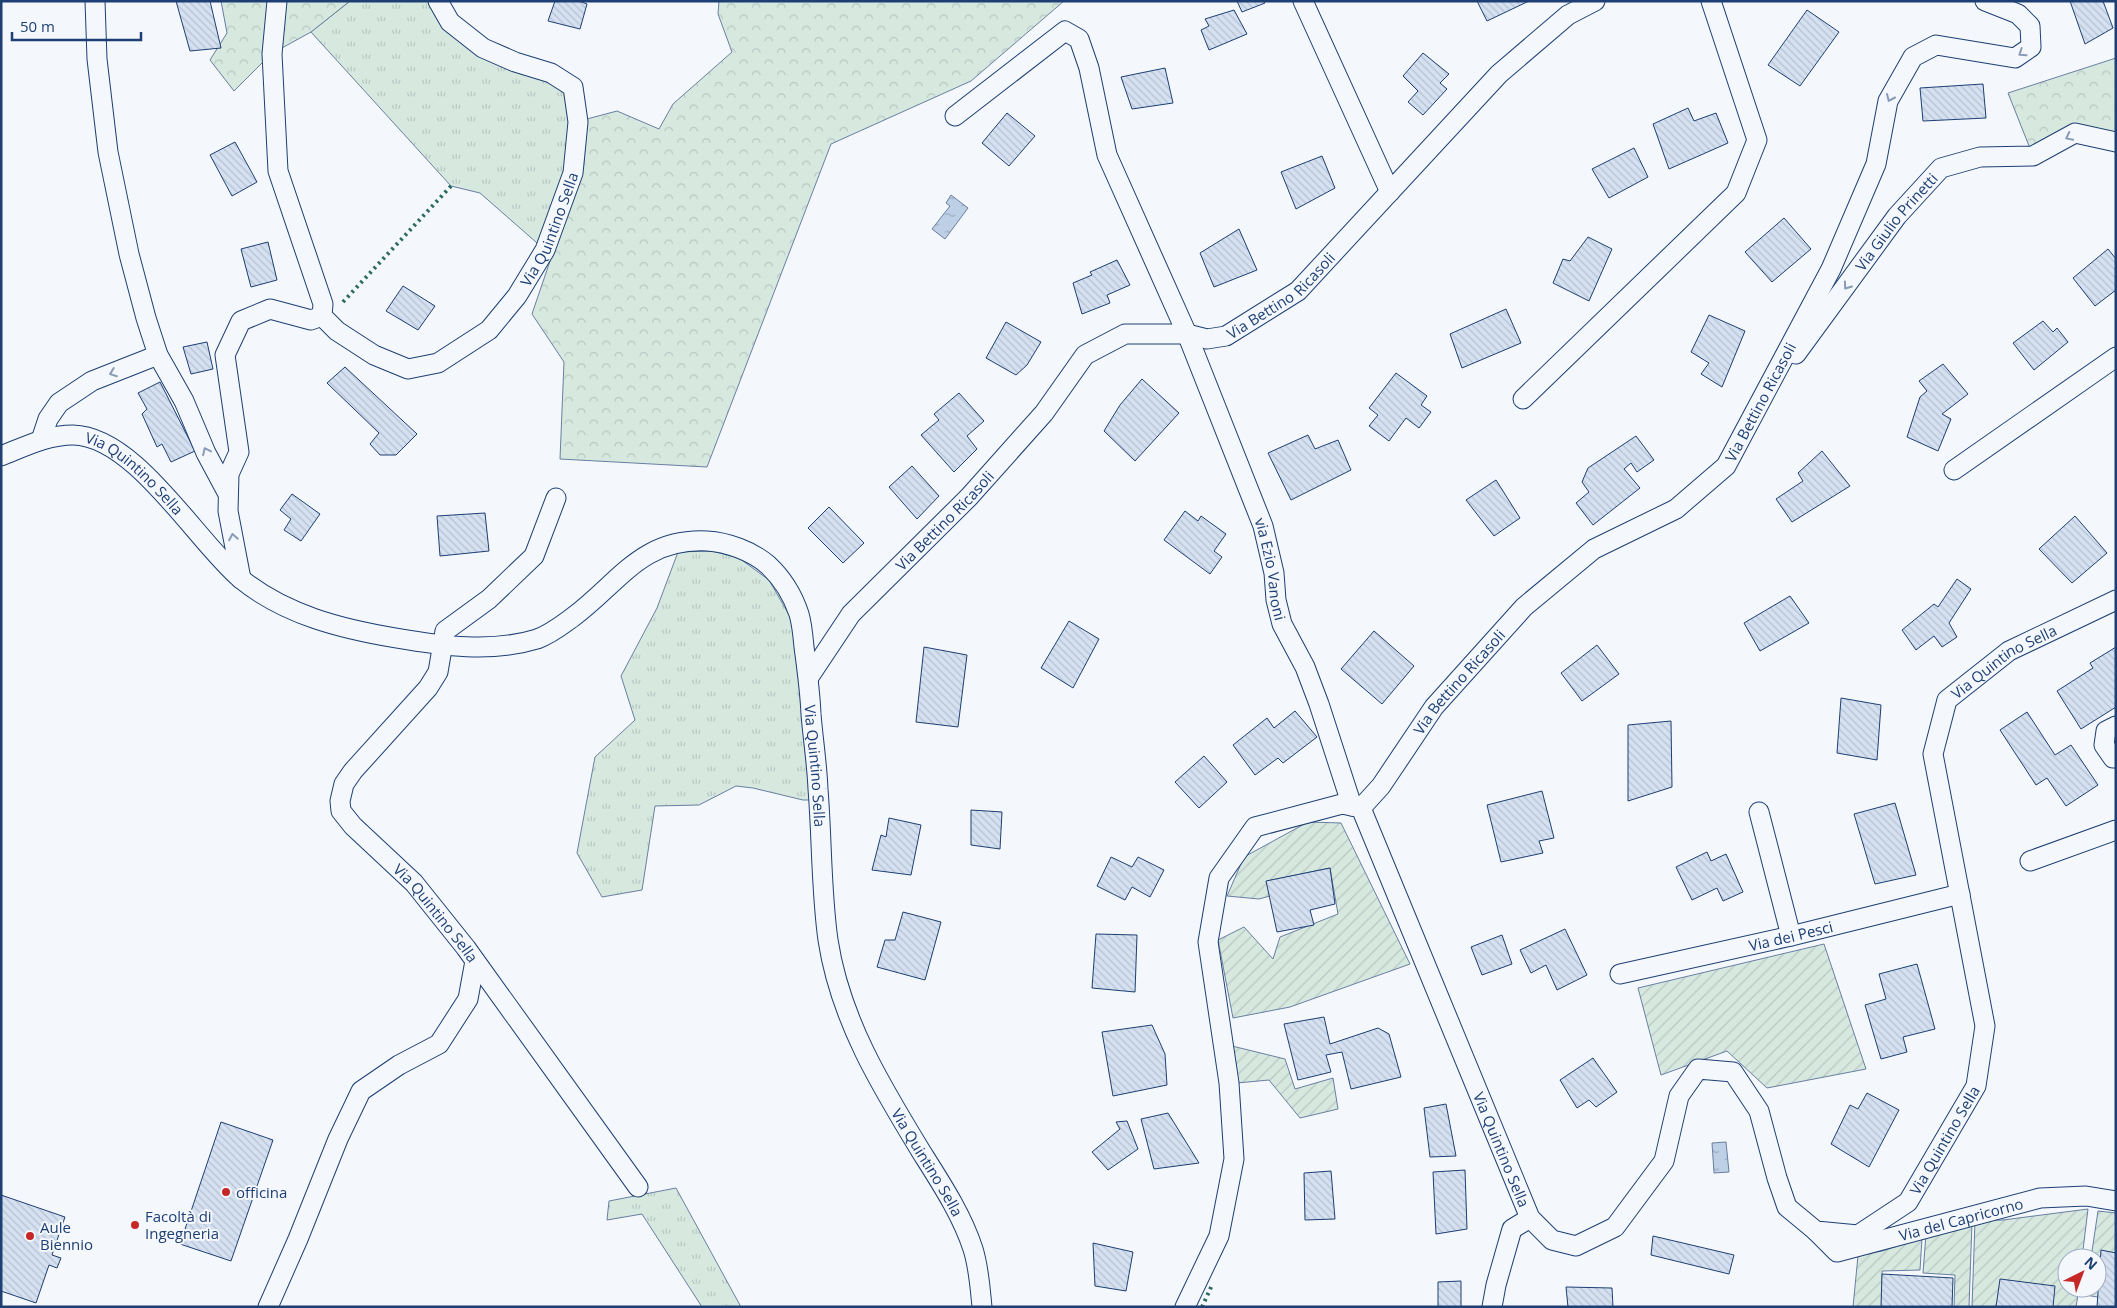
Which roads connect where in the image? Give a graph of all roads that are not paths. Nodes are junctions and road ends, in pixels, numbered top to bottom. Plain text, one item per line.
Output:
1 (95, 1) edge
2 (277, 1) edge
3 (438, 1) edge
4 (1303, 1) edge
5 (1595, 1) edge
6 (1711, 1) edge
7 (1985, 1) edge
8 (955, 116) dead end
9 (2116, 142) edge
10 (1390, 192) junction
11 (322, 316) junction
12 (1187, 334) junction
13 (158, 355) junction
14 (2116, 356) edge
15 (1523, 399) dead end
16 (1762, 399) junction
17 (41, 440) junction
18 (1, 456) edge
19 (1954, 470) dead end
20 (228, 494) junction
21 (556, 498) dead end
22 (241, 579) junction
23 (2116, 600) edge
24 (442, 646) junction
25 (808, 677) junction
26 (2116, 726) edge
27 (2116, 758) edge
28 (1357, 807) junction
29 (1759, 812) dead end
30 (2116, 830) edge
31 (2030, 861) dead end
32 (1960, 894) junction
33 (1791, 936) junction
34 (475, 961) junction
35 (1620, 974) dead end
36 (638, 1187) dead end
37 (2116, 1201) edge
38 (1530, 1218) junction
39 (1816, 1231) junction
40 (268, 1307) edge
41 (982, 1307) edge
42 (1185, 1307) edge
43 (1492, 1307) edge

1 - 13 street
2 - 11 street
3 - 11 street, Via Quintino Sella
4 - 10 street
5 - 10 street, Via Bettino Ricasoli
6 - 15 street
7 -> 16 street, Via Bettino Ricasoli
8 - 12 street, via Ezio Vanoni
9 -> 16 street, Via Giulio Prinetti
10 - 12 street, Via Bettino Ricasoli
11 - 20 street
12 - 25 street, Via Bettino Ricasoli
12 - 28 street, via Ezio Vanoni
13 -> 17 street
20 -> 13 street
14 - 19 street
16 - 28 street, Via Bettino Ricasoli
17 - 18 street, Via Quintino Sella
17 - 22 street, Via Quintino Sella
22 -> 20 street
21 - 24 street
22 - 24 street, Via Quintino Sella
23 - 32 street, Via Quintino Sella
24 - 25 street, Via Quintino Sella
24 - 34 street, Via Quintino Sella
25 - 41 street, Via Quintino Sella
26 - 27 street
28 - 38 street, Via Quintino Sella
28 - 42 street
29 - 33 street
30 - 31 street
32 - 33 street, Via dei Pesci
32 - 39 street, Via Quintino Sella
33 - 35 street, Via dei Pesci
34 - 36 street, Via Quintino Sella
34 - 40 street
37 - 39 street, Via del Capricorno
38 - 39 street, Via Quintino Sella
38 - 43 street

